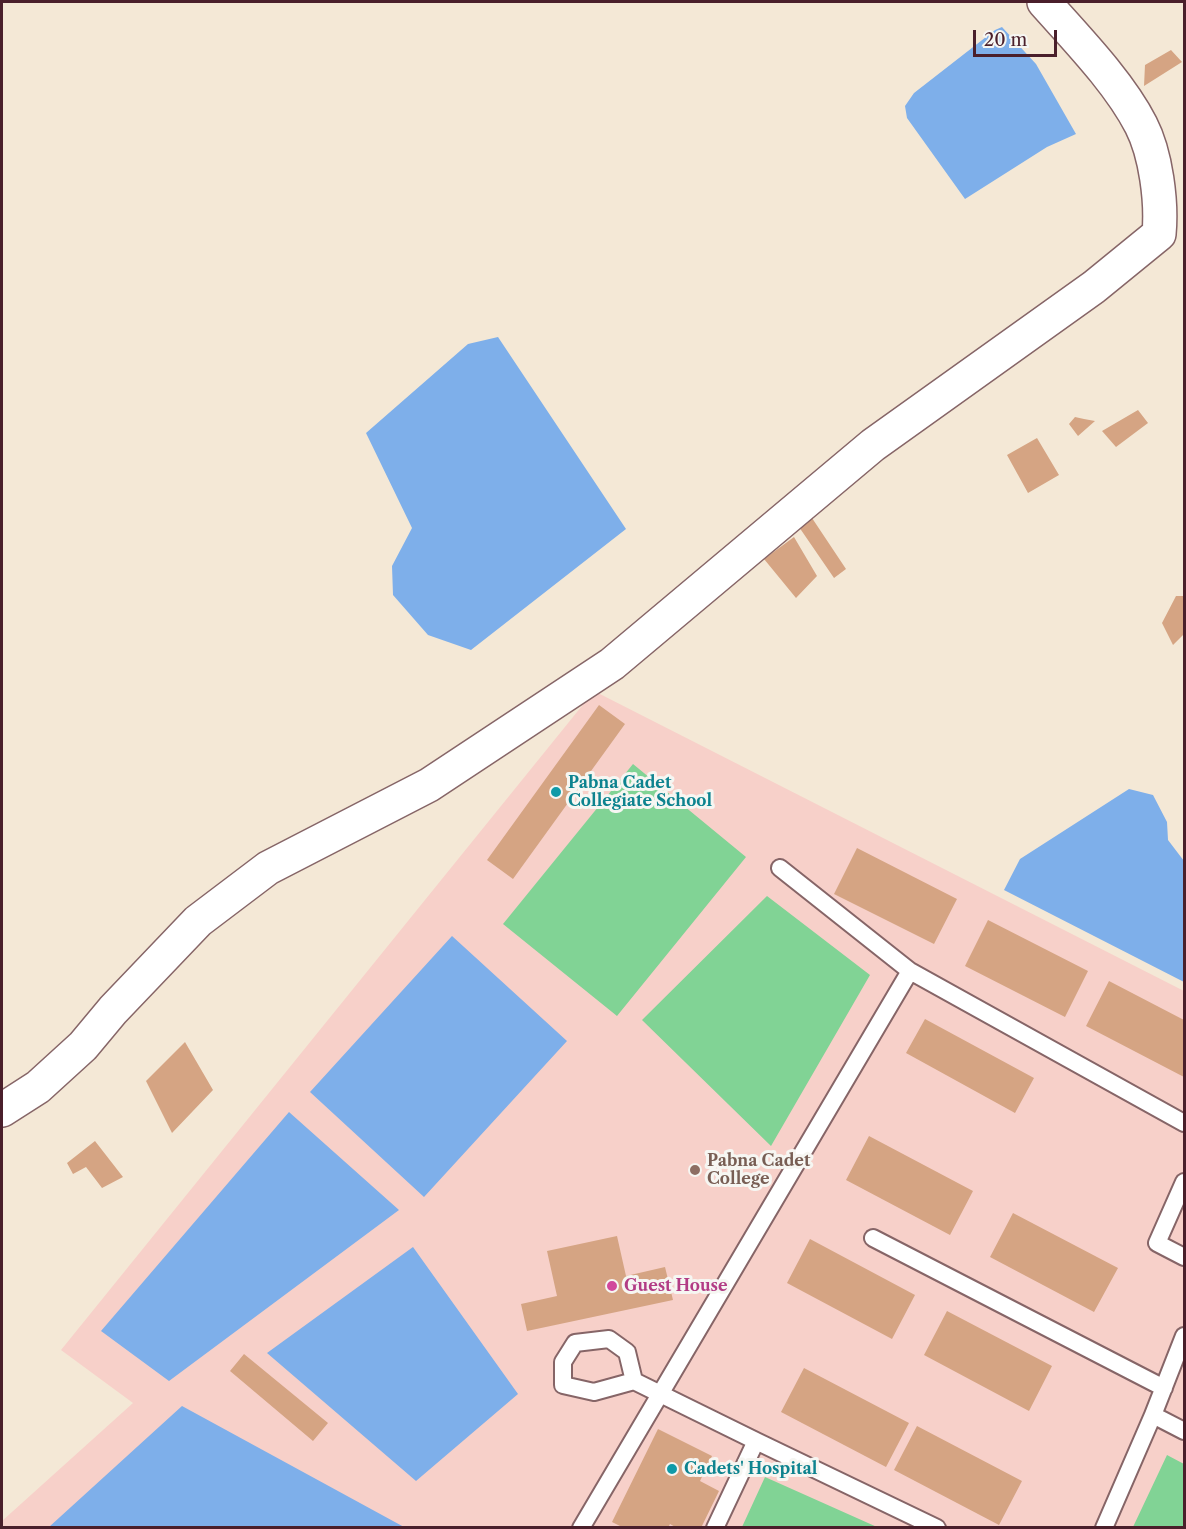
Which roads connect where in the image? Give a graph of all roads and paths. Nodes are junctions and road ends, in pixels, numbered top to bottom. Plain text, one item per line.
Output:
1 (1044, 2) edge
2 (780, 868) dead end
3 (910, 971) junction
4 (2, 1110) edge
5 (1185, 1123) edge
6 (1185, 1182) edge
7 (873, 1238) dead end
8 (1185, 1257) edge
9 (1185, 1336) edge
10 (634, 1381) dead end
11 (1164, 1388) junction
12 (659, 1394) junction
13 (1153, 1415) junction
14 (1185, 1431) edge
15 (756, 1441) junction
16 (581, 1527) edge
17 (715, 1527) edge
18 (937, 1527) edge
19 (1104, 1527) edge

1 - 4 street
2 - 3 lane
3 - 5 lane
3 - 12 lane
6 - 8 lane
7 - 11 lane
9 - 11 lane
10 - 12 lane
11 - 13 lane
12 - 15 lane
12 - 16 lane
13 - 14 lane
13 - 19 lane
15 - 17 lane
15 - 18 lane

